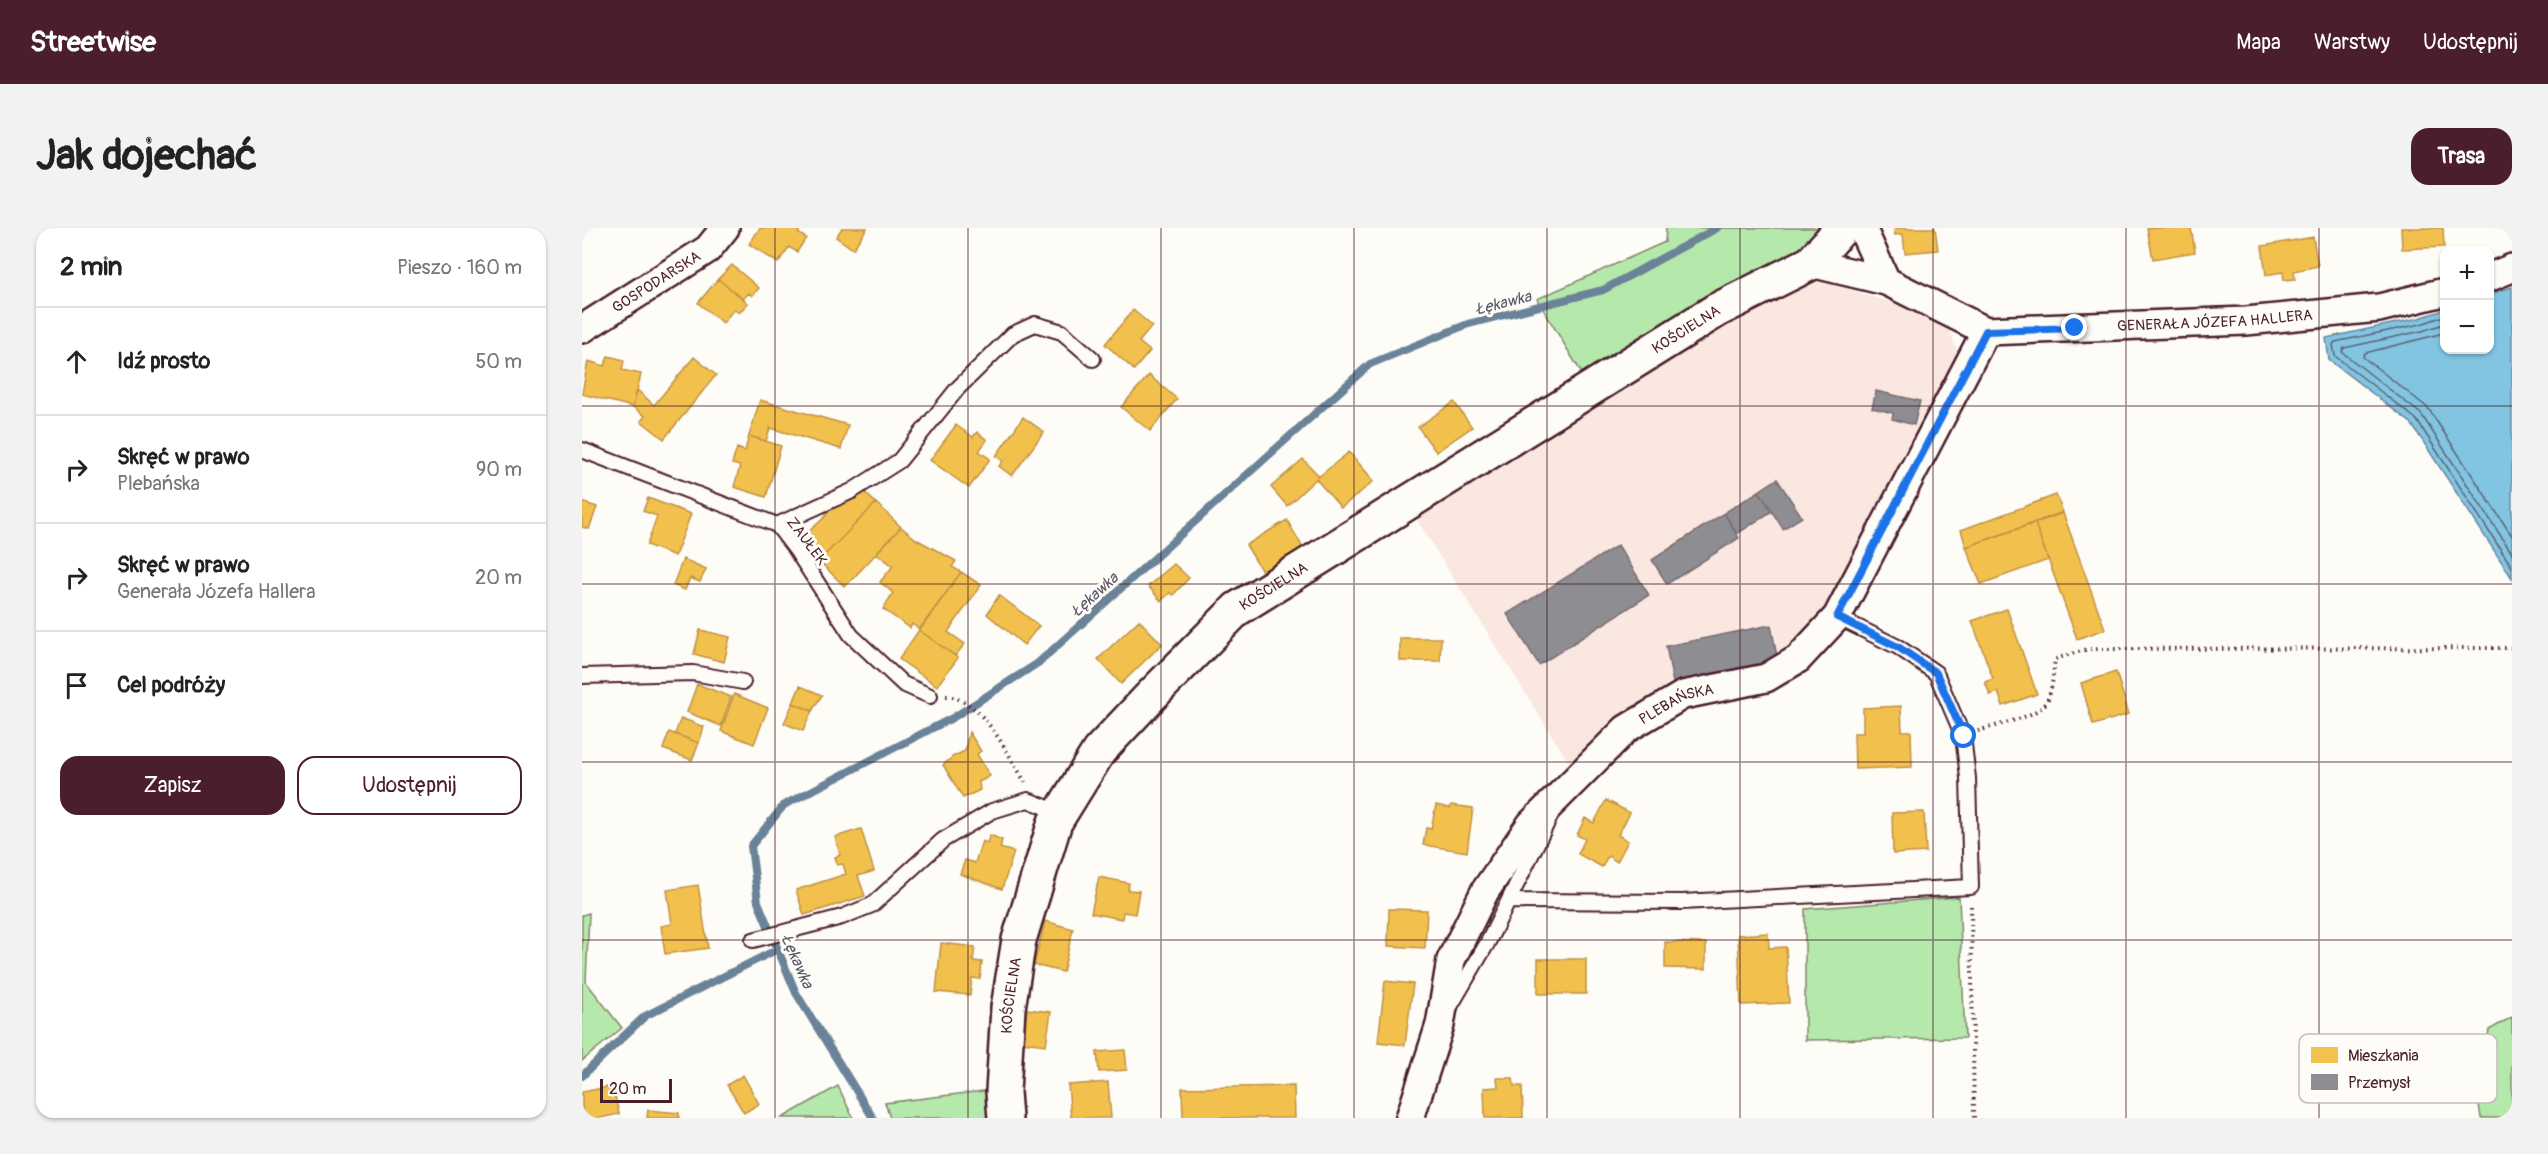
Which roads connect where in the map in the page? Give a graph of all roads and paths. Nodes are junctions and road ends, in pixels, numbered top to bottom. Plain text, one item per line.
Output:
1 (725, 228) edge
2 (1842, 228) edge
3 (1862, 228) edge
4 (1811, 263) junction
5 (2512, 268) edge
6 (2494, 275) edge
7 (1886, 281) junction
8 (2440, 293) edge
9 (582, 330) edge
10 (1986, 331) junction
11 (1093, 359) dead end
12 (582, 450) edge
13 (777, 525) junction
14 (1837, 617) junction
15 (2512, 648) edge
16 (582, 676) edge
17 (743, 682) dead end
18 (930, 696) dead end
19 (952, 697) dead end
20 (1964, 736) junction
21 (1563, 792) junction
22 (1028, 800) junction
23 (1061, 813) junction
24 (1971, 886) junction
25 (1509, 901) junction
26 (753, 940) dead end
27 (1440, 1025) junction
28 (1005, 1118) edge
29 (1410, 1118) edge
30 (1974, 1118) edge

1 - 9 street, GOSPODARSKA
2 - 4 street
3 - 7 street
4 - 7 street, GENERAŁA JÓZEFA HALLERA
4 - 23 street, KOŚCIELNA
5 - 6 street
7 - 10 street, GENERAŁA JÓZEFA HALLERA
8 - 10 street, GENERAŁA JÓZEFA HALLERA
10 - 14 street, PLEBAŃSKA
11 - 13 lane
12 - 13 lane, ZAUŁEK
13 - 18 lane, ZAUŁEK
14 - 20 lane
14 - 21 street, PLEBAŃSKA
15 - 20 path
16 - 17 lane
19 - 22 path
20 - 24 lane
21 - 25 lane
21 - 27 street, PLEBAŃSKA
22 - 23 lane
22 - 26 lane
23 - 28 street, KOŚCIELNA
24 - 25 lane
24 - 30 path
25 - 27 lane
27 - 29 street, PLEBAŃSKA

